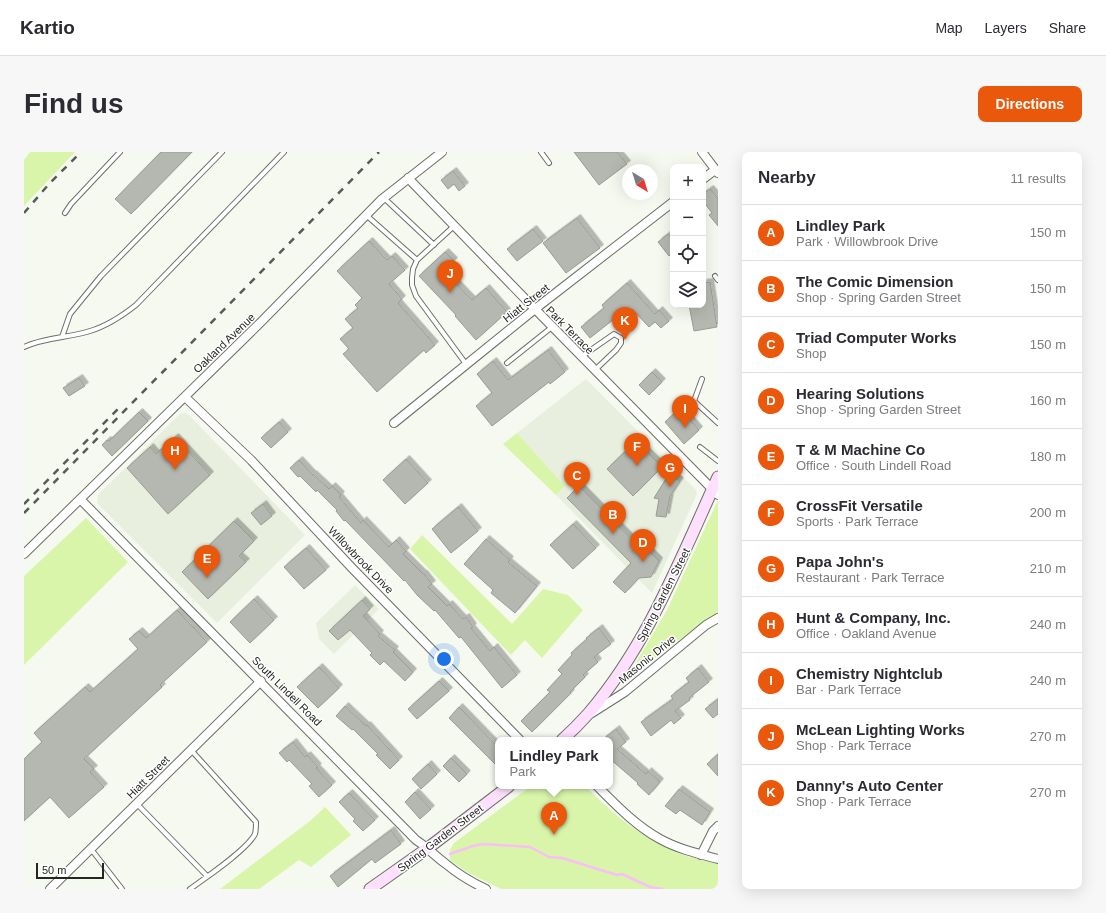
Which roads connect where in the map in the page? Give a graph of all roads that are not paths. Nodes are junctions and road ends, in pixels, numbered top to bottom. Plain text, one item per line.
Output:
1 (120, 152) edge
2 (222, 152) edge
3 (284, 152) edge
4 (442, 152) edge
5 (541, 152) edge
6 (702, 152) edge
7 (549, 163) dead end
8 (717, 172) edge
9 (408, 178) junction
10 (706, 178) edge
11 (384, 198) junction
12 (670, 204) edge
13 (64, 214) dead end
14 (366, 215) junction
15 (454, 226) junction
16 (434, 245) junction
17 (417, 260) junction
18 (534, 309) junction
19 (552, 327) junction
20 (62, 337) junction
21 (24, 347) edge
22 (582, 357) junction
23 (507, 363) dead end
24 (466, 364) junction
25 (594, 370) junction
26 (702, 379) dead end
27 (185, 397) junction
28 (394, 423) dead end
29 (718, 423) edge
30 (700, 447) dead end
31 (718, 461) edge
32 (718, 477) edge
33 (715, 493) edge
34 (80, 499) junction
35 (24, 554) edge
36 (718, 618) edge
37 (261, 681) junction
38 (588, 715) junction
39 (517, 737) edge
40 (565, 737) edge
41 (191, 750) junction
42 (505, 789) edge
43 (600, 789) edge
44 (137, 804) junction
45 (718, 826) edge
46 (428, 848) junction
47 (91, 849) junction
48 (701, 855) junction
49 (718, 859) edge
50 (207, 876) junction
51 (50, 889) edge
52 (122, 889) edge
53 (190, 889) edge
54 (370, 889) edge
55 (486, 889) edge

1 - 13 lane
2 - 20 lane
3 - 20 lane
4 - 9 street, Oakland Avenue
5 - 7 lane
6 - 8 street
8 - 10 street
9 - 11 street, Oakland Avenue
9 - 15 street, Park Terrace
11 - 14 street, Oakland Avenue
11 - 16 lane
12 - 18 street, Hiatt Street
14 - 17 lane
14 - 27 street, Oakland Avenue
15 - 16 lane
15 - 18 street, Park Terrace
16 - 17 lane
17 - 24 lane
18 - 19 street, Park Terrace
18 - 24 street, Hiatt Street
19 - 22 street, Park Terrace
19 - 23 lane
20 - 21 lane
22 - 25 street, Park Terrace
22 - 25 lane
24 - 28 street, Hiatt Street
25 - 33 street, Park Terrace
26 - 29 lane
27 - 34 street, Oakland Avenue
27 - 39 street, Willowbrook Drive
30 - 31 lane
32 - 33 main road, Spring Garden Street
33 - 38 main road, Spring Garden Street
34 - 35 street, Oakland Avenue
34 - 37 street, South Lindell Road
36 - 38 street, Masonic Drive
37 - 41 street, Hiatt Street
37 - 46 street, South Lindell Road
38 - 40 main road, Spring Garden Street
41 - 44 street, Hiatt Street
41 - 50 lane
42 - 46 main road, Spring Garden Street
43 - 48 street
44 - 47 street, Hiatt Street
44 - 50 lane
45 - 48 street
46 - 54 main road, Spring Garden Street
46 - 55 street, South Lindell Road
47 - 51 street, Hiatt Street
47 - 52 lane
48 - 49 street
50 - 53 lane

